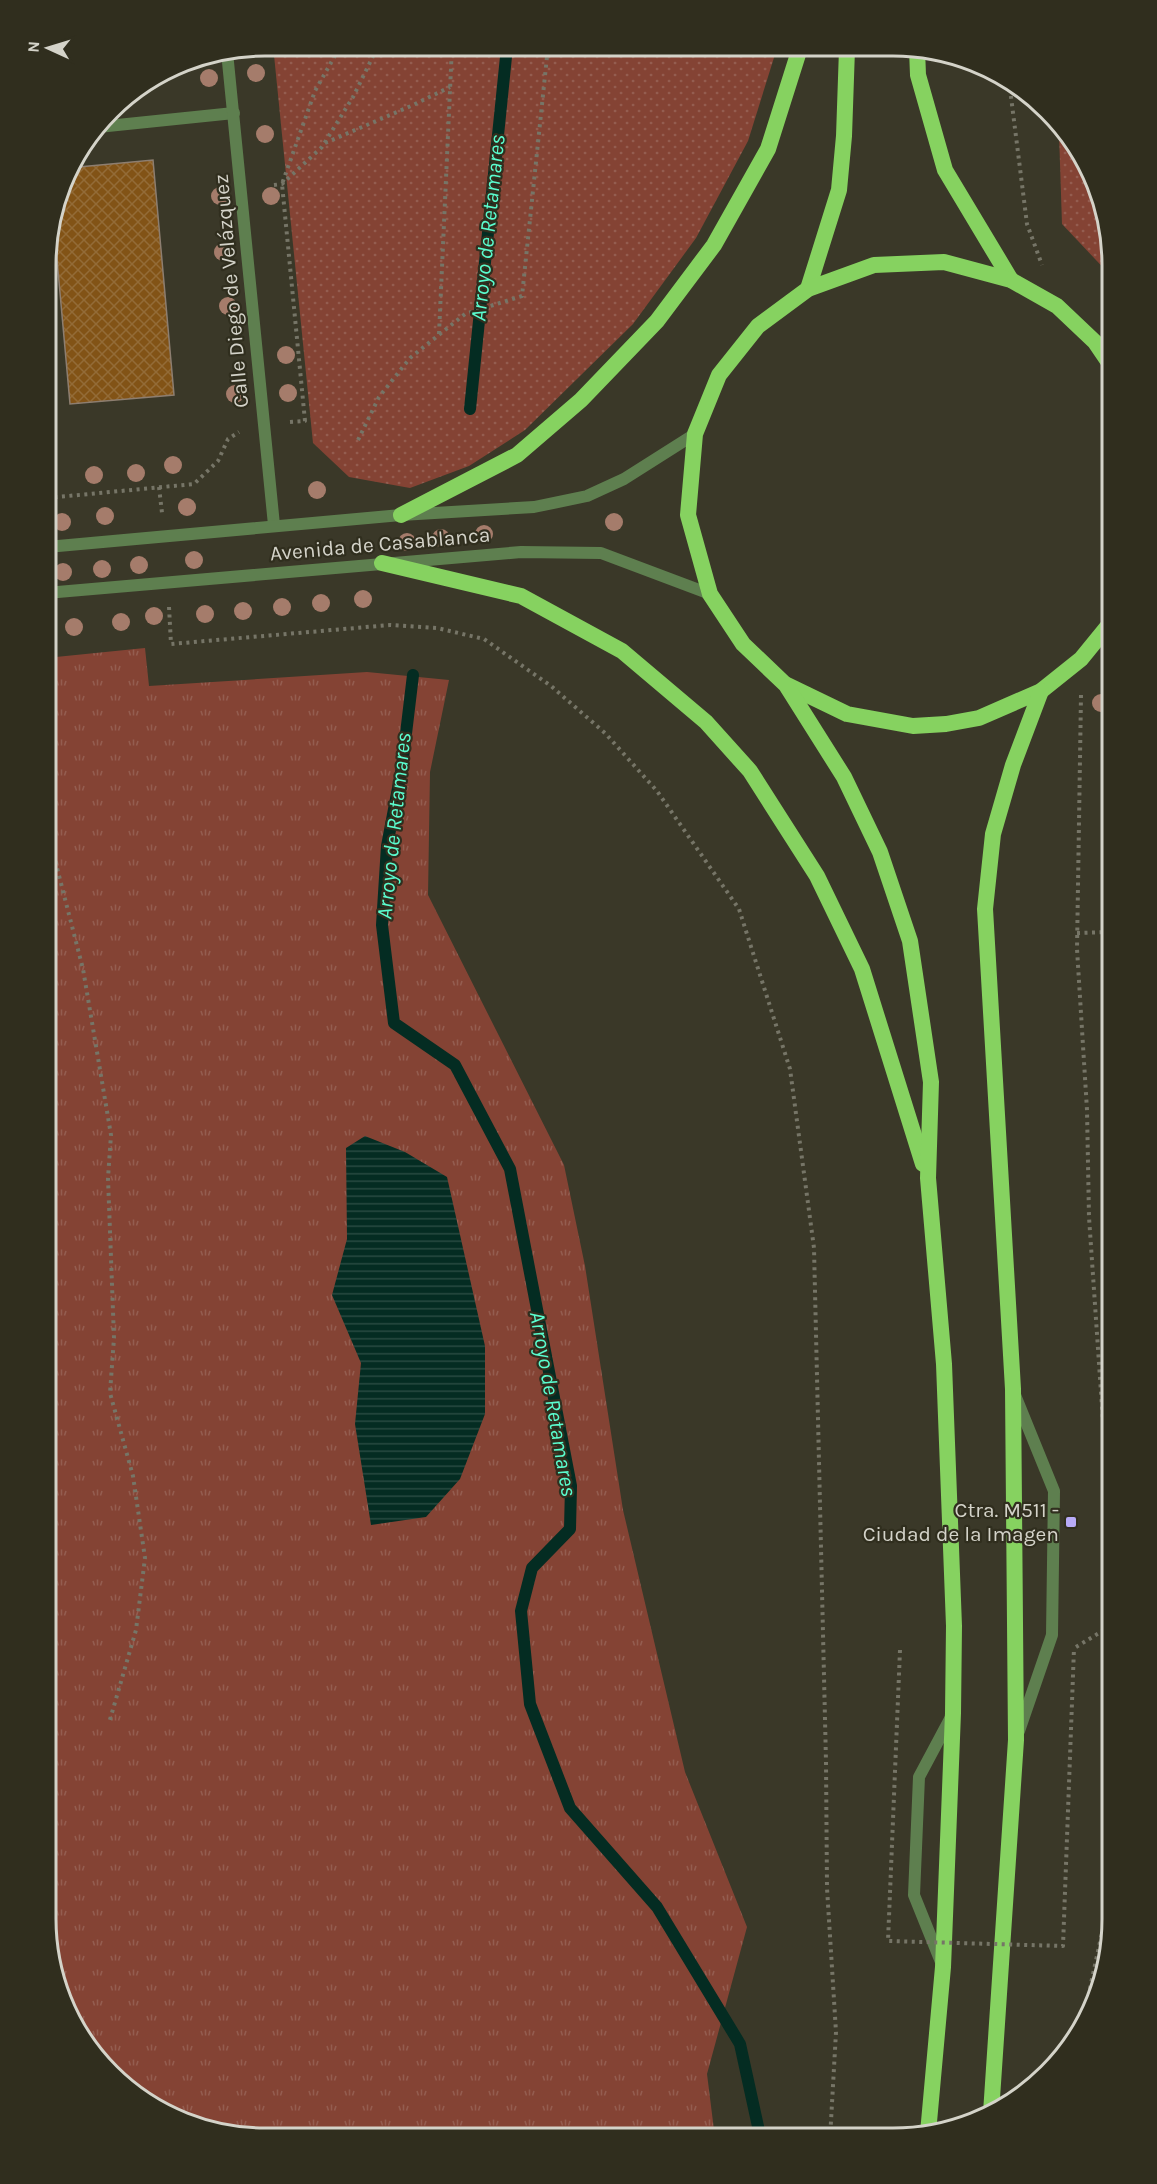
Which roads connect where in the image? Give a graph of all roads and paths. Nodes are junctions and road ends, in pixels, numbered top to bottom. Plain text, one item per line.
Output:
1 (373, 56) edge
2 (452, 56) edge
3 (547, 56) edge
4 (797, 56) edge
5 (847, 56) edge
6 (917, 58) edge
7 (228, 59) edge
8 (450, 87) junction
9 (1010, 92) edge
10 (234, 113) junction
11 (109, 126) edge
12 (324, 143) junction
13 (274, 185) dead end
14 (1011, 280) junction
15 (808, 288) junction
16 (1057, 306) junction
17 (439, 334) junction
18 (1102, 352) edge
19 (695, 434) junction
20 (358, 440) dead end
21 (400, 515) junction
22 (274, 525) junction
23 (56, 546) edge
24 (382, 563) junction
25 (56, 592) edge
26 (710, 594) junction
27 (170, 617) dead end
28 (1102, 634) edge
29 (1081, 659) junction
30 (786, 684) junction
31 (1041, 691) junction
32 (56, 864) edge
33 (1102, 932) edge
34 (1077, 933) junction
35 (928, 1178) junction
36 (1013, 1389) junction
37 (1101, 1397) edge
38 (1101, 1632) edge
39 (900, 1650) dead end
40 (953, 1713) junction
41 (109, 1723) dead end
42 (1016, 1740) junction
43 (1099, 1947) edge
44 (943, 1967) junction
45 (1091, 1982) edge
46 (993, 2102) edge
47 (929, 2125) edge
48 (831, 2128) edge

1 - 12 path
2 - 8 path
3 - 17 path
4 - 21 highway
5 - 15 highway
6 - 14 highway
7 - 10 street, Calle Diego de Velázquez
8 - 12 path
8 - 17 path
9 - 16 path
10 - 11 street
10 - 22 street, Calle Diego de Velázquez
12 - 13 path
14 - 15 highway
14 - 16 highway
15 - 19 highway
16 - 18 highway
17 - 20 path
19 - 21 street, Avenida de Casablanca
19 - 26 highway
21 - 22 street, Avenida de Casablanca
22 - 23 street, Avenida de Casablanca
24 - 25 street, Avenida de Casablanca
24 - 26 street, Avenida de Casablanca
24 - 35 highway
26 - 30 highway
27 - 48 path
28 - 29 highway
29 - 31 highway
29 - 34 path
30 - 31 highway
30 - 35 highway
31 - 36 highway
32 - 41 path
33 - 34 path
34 - 37 path
35 - 40 highway
36 - 42 highway
36 - 42 street
38 - 39 path, bridge
40 - 44 highway
40 - 44 street
42 - 46 highway
43 - 45 path
44 - 47 highway

